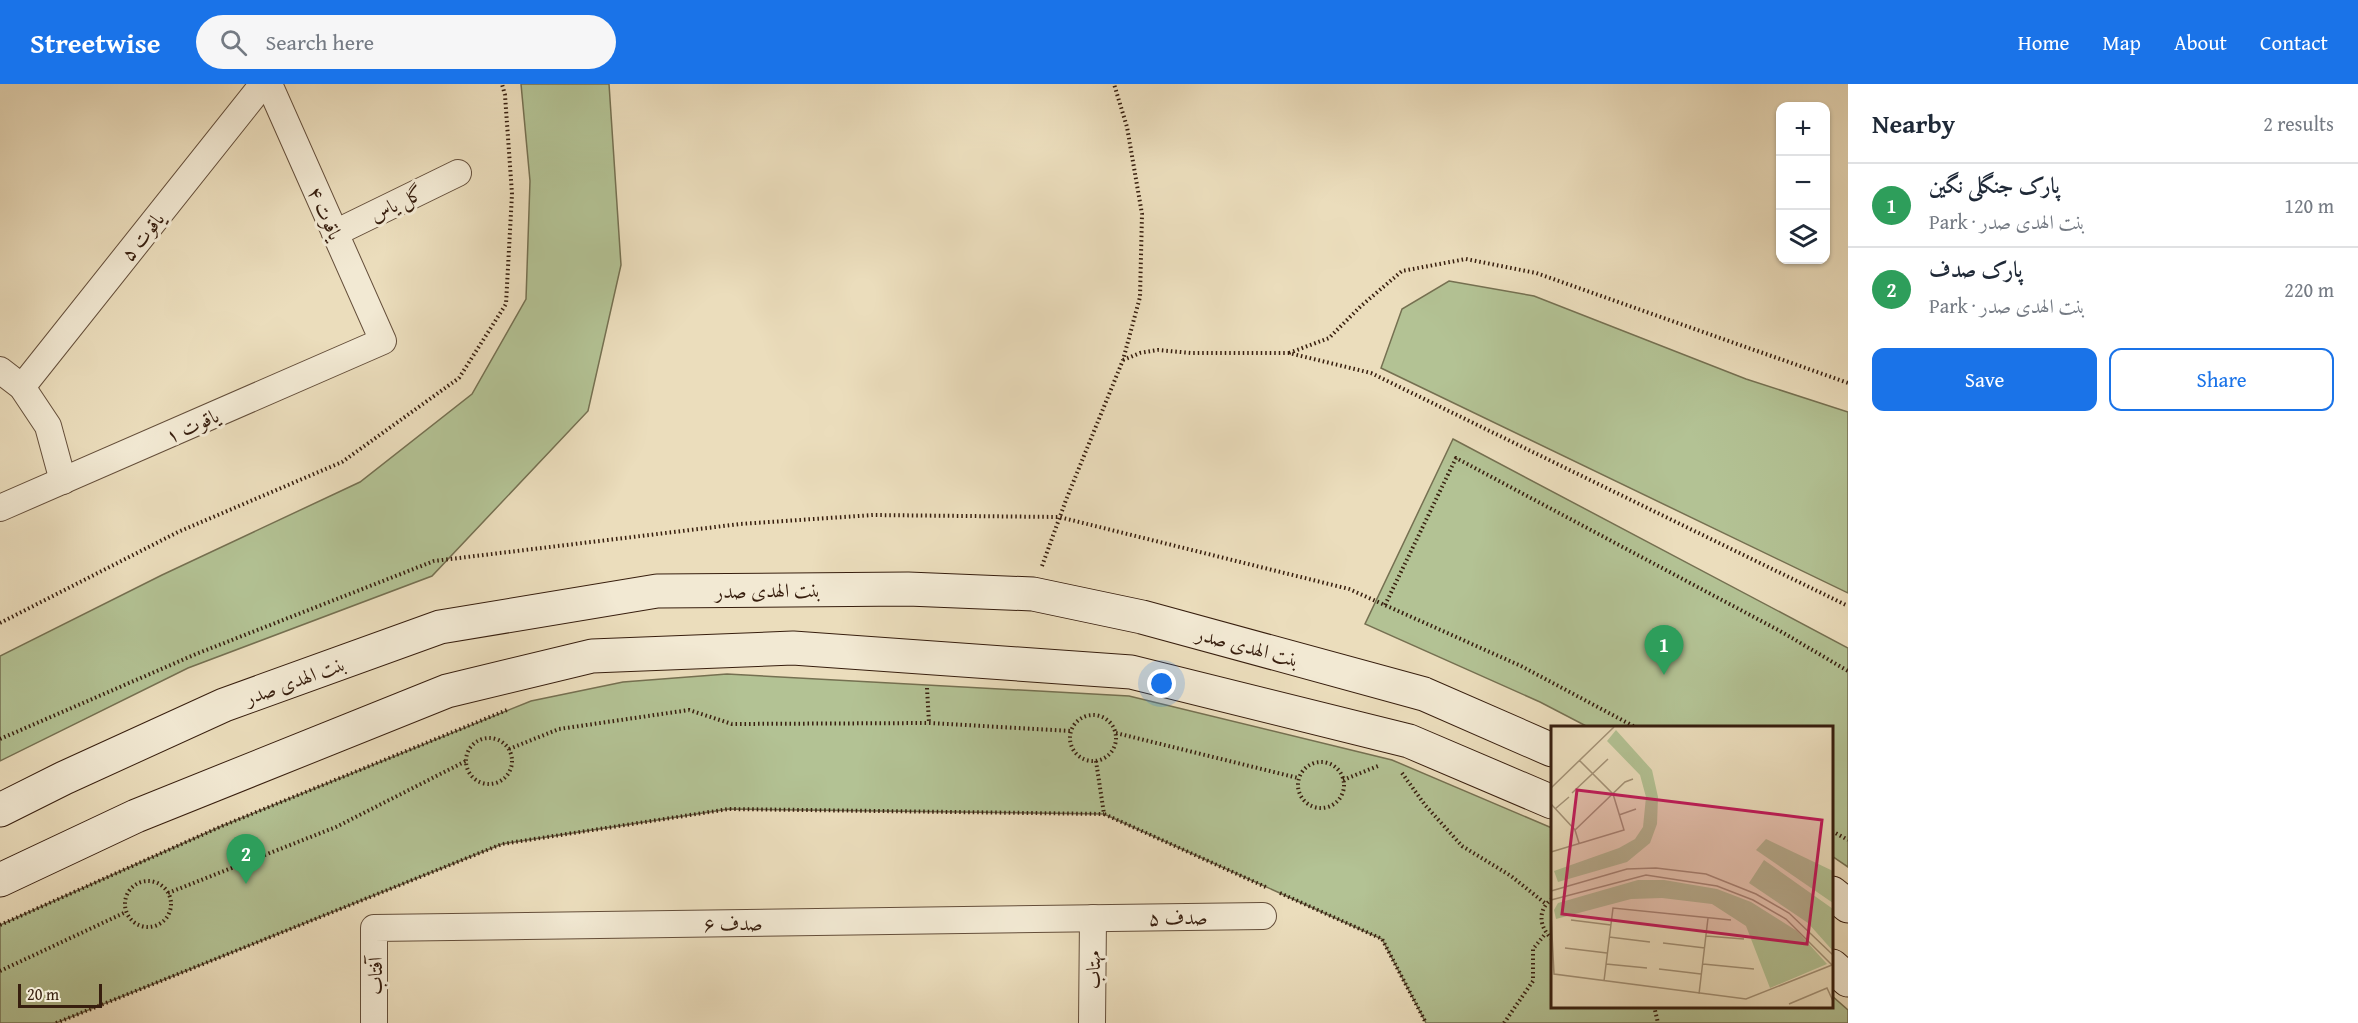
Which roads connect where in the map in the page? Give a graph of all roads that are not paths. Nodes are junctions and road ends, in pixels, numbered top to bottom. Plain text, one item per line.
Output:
1 (263, 84) edge
2 (269, 84) edge
3 (458, 173) dead end
4 (335, 233) junction
5 (383, 341) joint
6 (0, 370) edge
7 (22, 387) junction
8 (63, 481) junction
9 (0, 508) edge
10 (1551, 750) edge
11 (1551, 802) edge
12 (0, 810) edge
13 (0, 880) edge
14 (1833, 894) edge
15 (1848, 906) edge
16 (1263, 916) dead end
17 (1093, 918) junction
18 (374, 928) joint
19 (1833, 967) edge
20 (1848, 980) edge
21 (374, 1023) edge
22 (1092, 1023) edge

1 - 7 street, یاقوت ۵
2 - 4 street, یاقوت ۴
3 - 4 street, گل یاس
4 - 5 street, یاقوت ۴
5 - 8 street, یاقوت ۱
6 - 7 street
7 - 8 street
8 - 9 street, یاقوت ۱
10 - 12 street, بنت الهدی صدر
11 - 13 street
14 - 15 street
16 - 17 street, صدف ۵
17 - 18 street, صدف ۶
17 - 22 street, مهتاب
18 - 21 street, آفتاب
19 - 20 street

